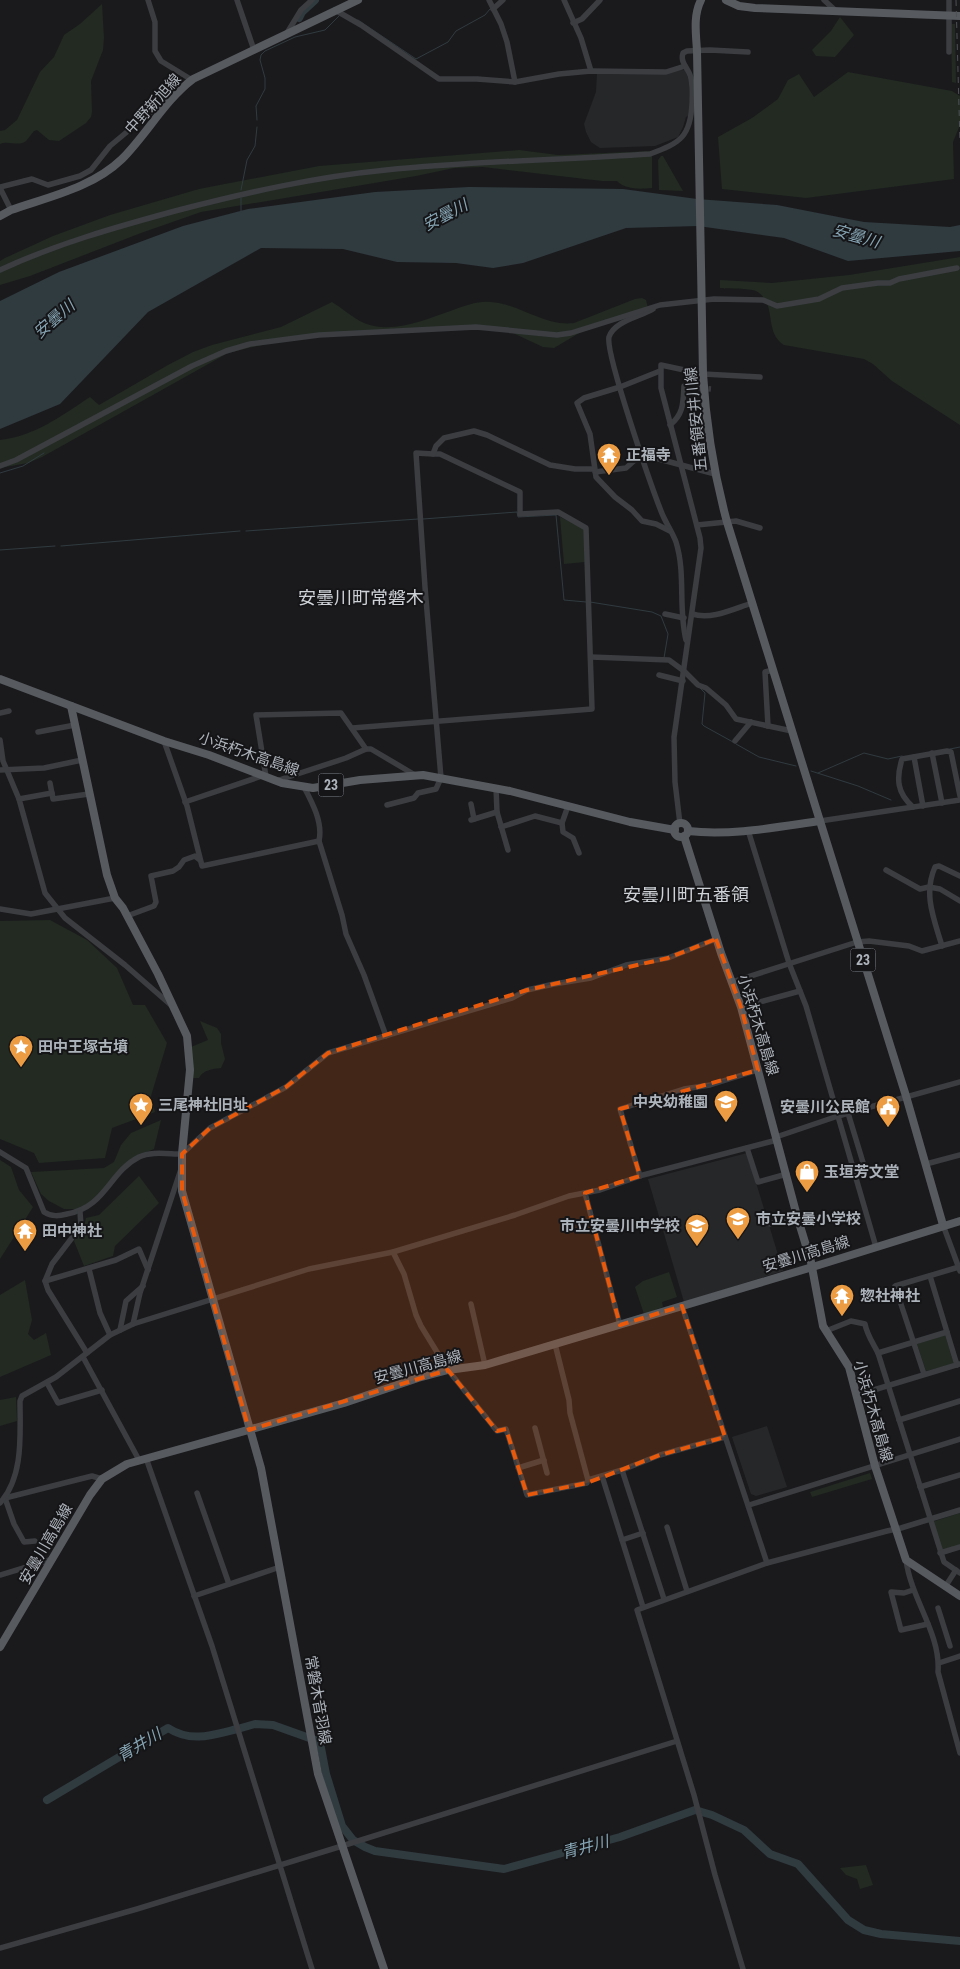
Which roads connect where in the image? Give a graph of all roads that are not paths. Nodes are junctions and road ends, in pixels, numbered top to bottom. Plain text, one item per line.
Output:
1 (148, 0) edge
2 (237, 0) edge
3 (312, 0) edge
4 (358, 0) edge
5 (489, 0) edge
6 (503, 0) edge
7 (564, 0) edge
8 (600, 0) edge
9 (701, 0) edge
10 (726, 0) edge
11 (824, 0) edge
12 (949, 0) edge
13 (493, 9) junction
14 (336, 10) junction
15 (836, 11) junction
16 (949, 16) junction
17 (960, 16) edge
18 (573, 23) junction
19 (287, 33) junction
20 (254, 50) junction
21 (697, 51) junction
22 (748, 52) dead end
23 (949, 52) dead end
24 (685, 66) junction
25 (591, 71) junction
26 (189, 82) junction
27 (515, 82) junction
28 (91, 170) junction
29 (97, 178) junction
30 (0, 188) edge
31 (10, 210) junction
32 (0, 216) edge
33 (957, 268) dead end
34 (0, 270) edge
35 (702, 300) junction
36 (656, 306) junction
37 (703, 370) junction
38 (660, 371) junction
39 (760, 377) dead end
40 (620, 387) junction
41 (698, 388) tunnel mouth
42 (670, 425) junction
43 (433, 454) junction
44 (643, 458) junction
45 (680, 464) junction
46 (0, 466) edge
47 (595, 470) junction
48 (715, 474) junction
49 (727, 522) junction
50 (697, 526) junction
51 (760, 528) dead end
52 (671, 531) junction
53 (752, 602) junction
54 (665, 614) dead end
55 (692, 614) junction
56 (684, 618) junction
57 (687, 644) junction
58 (591, 657) junction
59 (773, 670) junction
60 (684, 671) junction
61 (660, 675) dead end
62 (0, 679) edge
63 (683, 682) junction
64 (71, 706) junction
65 (9, 711) dead end
66 (0, 713) edge
67 (436, 722) junction
68 (750, 722) junction
69 (75, 725) junction
70 (768, 726) junction
71 (352, 728) junction
72 (792, 731) junction
73 (38, 732) dead end
74 (0, 740) edge
75 (164, 741) junction
76 (735, 741) dead end
77 (366, 749) junction
78 (932, 754) junction
79 (914, 757) junction
80 (82, 760) junction
81 (3, 770) edge
82 (415, 775) junction
83 (264, 776) junction
84 (441, 778) junction
85 (276, 781) junction
86 (50, 783) dead end
87 (304, 787) junction
88 (496, 788) junction
89 (52, 793) junction
90 (89, 794) junction
91 (960, 796) edge
92 (18, 799) junction
93 (960, 800) edge
94 (185, 802) junction
95 (942, 803) junction
96 (471, 804) dead end
97 (387, 805) dead end
98 (568, 806) junction
99 (923, 806) junction
100 (913, 808) junction
101 (497, 812) junction
102 (820, 821) junction
103 (562, 823) junction
104 (502, 826) junction
105 (677, 827) junction
106 (748, 830) junction
107 (686, 834) junction
108 (319, 842) junction
109 (508, 850) dead end
110 (579, 853) dead end
111 (200, 860) junction
112 (886, 870) dead end
113 (960, 876) edge
114 (929, 887) junction
115 (115, 898) junction
116 (960, 901) edge
117 (0, 909) edge
118 (57, 909) junction
119 (127, 916) junction
120 (716, 939) junction
121 (960, 941) edge
122 (857, 942) junction
123 (942, 946) junction
124 (789, 963) junction
125 (732, 982) junction
126 (800, 990) junction
127 (741, 1007) junction
128 (176, 1010) junction
129 (386, 1036) junction
130 (758, 1070) junction
131 (960, 1082) edge
132 (906, 1096) junction
133 (848, 1113) junction
134 (838, 1116) junction
135 (776, 1139) junction
136 (747, 1148) junction
137 (0, 1152) edge
138 (182, 1154) junction
139 (960, 1155) edge
140 (926, 1164) junction
141 (182, 1166) junction
142 (865, 1169) dead end
143 (787, 1174) junction
144 (640, 1176) junction
145 (584, 1193) junction
146 (80, 1212) junction
147 (797, 1216) junction
148 (960, 1221) edge
149 (770, 1224) dead end
150 (943, 1225) junction
151 (876, 1247) junction
152 (393, 1252) junction
153 (812, 1267) junction
154 (89, 1269) junction
155 (959, 1269) edge
156 (148, 1270) junction
157 (930, 1276) junction
158 (45, 1281) junction
159 (143, 1285) junction
160 (211, 1299) junction
161 (470, 1304) dead end
162 (682, 1306) junction
163 (133, 1324) junction
164 (620, 1325) junction
165 (120, 1330) junction
166 (826, 1331) junction
167 (946, 1332) junction
168 (110, 1335) junction
169 (914, 1342) junction
170 (555, 1344) junction
171 (878, 1353) junction
172 (85, 1355) junction
173 (958, 1364) edge
174 (485, 1365) junction
175 (448, 1370) junction
176 (924, 1374) junction
177 (47, 1383) junction
178 (888, 1386) junction
179 (102, 1390) junction
180 (857, 1396) junction
181 (960, 1401) edge
182 (899, 1420) junction
183 (535, 1428) dead end
184 (249, 1430) junction
185 (725, 1437) junction
186 (960, 1439) edge
187 (910, 1454) junction
188 (142, 1459) junction
189 (544, 1460) junction
190 (875, 1466) junction
191 (518, 1468) junction
192 (622, 1470) junction
193 (547, 1473) dead end
194 (960, 1475) edge
195 (602, 1476) junction
196 (102, 1479) junction
197 (588, 1480) junction
198 (920, 1487) junction
199 (197, 1493) dead end
200 (5, 1498) junction
201 (0, 1503) edge
202 (748, 1504) junction
203 (960, 1510) edge
204 (930, 1520) junction
205 (667, 1527) dead end
206 (896, 1529) junction
207 (643, 1533) junction
208 (622, 1540) junction
209 (35, 1541) dead end
210 (960, 1547) edge
211 (940, 1553) junction
212 (53, 1559) junction
213 (906, 1560) junction
214 (767, 1563) junction
215 (280, 1567) junction
216 (958, 1572) edge
217 (0, 1575) edge
218 (229, 1584) junction
219 (945, 1587) junction
220 (913, 1590) junction
221 (688, 1591) junction
222 (194, 1596) junction
223 (960, 1596) edge
224 (664, 1599) junction
225 (643, 1607) junction
226 (938, 1608) dead end
227 (928, 1624) junction
228 (945, 1632) junction
229 (933, 1636) junction
230 (950, 1646) dead end
231 (0, 1647) edge
232 (960, 1656) edge
233 (939, 1663) junction
234 (677, 1741) junction
235 (960, 1753) edge
236 (342, 1846) junction
237 (280, 1865) junction
238 (0, 1948) edge
239 (312, 1969) edge
240 (384, 1969) edge
241 (743, 1969) edge

1 - 26 street
2 - 20 street
3 - 19 street
4 - 14 main road, 中野新旭線
5 - 13 street
6 - 13 street
7 - 18 street
8 - 18 street
9 - 21 main road, 五番領安井川線
10 - 15 main road
11 - 15 street
12 - 16 street
13 - 27 street
14 - 19 main road, 中野新旭線
14 - 27 street
15 - 16 main road
16 - 17 main road
16 - 23 street
18 - 25 street
19 - 20 main road, 中野新旭線
20 - 26 main road, 中野新旭線
21 - 22 street
21 - 24 street
21 - 35 main road, 五番領安井川線
24 - 25 street
24 - 34 street
25 - 27 street
26 - 28 street
26 - 29 main road, 中野新旭線
28 - 29 street
28 - 30 street
29 - 31 main road, 中野新旭線
30 - 31 street
31 - 32 main road, 中野新旭線
33 - 35 street
35 - 36 street
35 - 37 main road, 五番領安井川線
36 - 40 street
36 - 46 street
37 - 38 street
37 - 39 street
37 - 48 main road, 五番領安井川線
38 - 40 street
38 - 42 street
40 - 44 street
40 - 47 street
41 - 42 street
42 - 45 street
43 - 47 street
43 - 58 street
43 - 67 street
44 - 45 street
44 - 47 street
44 - 52 street
45 - 48 street
45 - 50 street
47 - 52 street
48 - 49 main road, 五番領安井川線
49 - 50 street
49 - 51 street
49 - 53 main road, 五番領安井川線
50 - 55 street
52 - 56 street
53 - 55 street
53 - 59 main road, 五番領安井川線
54 - 56 street
55 - 57 street
56 - 57 street
57 - 60 street
58 - 60 street
58 - 67 street
59 - 70 street
59 - 72 main road, 五番領安井川線
60 - 63 street
60 - 68 street
61 - 63 street
62 - 64 main road, 小浜朽木高島線 / 23
63 - 105 street
64 - 69 main road, 常磐木音羽線
64 - 75 main road, 小浜朽木高島線 / 23
65 - 66 street
67 - 71 street
67 - 84 street
68 - 70 street
68 - 76 street
69 - 73 street
69 - 80 main road, 常磐木音羽線
70 - 72 street
71 - 77 street
71 - 83 street
72 - 102 main road, 五番領安井川線
74 - 81 street
75 - 83 main road, 小浜朽木高島線 / 23
75 - 94 street
77 - 82 street
77 - 85 street
78 - 79 street
78 - 91 street
78 - 95 street
79 - 99 street
79 - 100 street
80 - 81 street
80 - 90 main road, 常磐木音羽線
81 - 92 street
82 - 84 main road, 小浜朽木高島線 / 23
82 - 87 main road, 小浜朽木高島線 / 23
83 - 85 main road, 小浜朽木高島線 / 23
83 - 94 street
84 - 88 main road, 小浜朽木高島線 / 23
84 - 97 street
85 - 87 main road, 小浜朽木高島線 / 23
86 - 89 street
87 - 108 street
88 - 98 main road, 小浜朽木高島線 / 23
88 - 101 street
89 - 90 street
89 - 92 street
90 - 115 main road, 常磐木音羽線
92 - 118 street
93 - 95 street
94 - 111 street
95 - 99 street
96 - 101 street
98 - 103 street
98 - 105 main road, 小浜朽木高島線 / 23
99 - 100 street
100 - 102 street
101 - 104 street
102 - 106 main road, 小浜朽木高島線 / 23
102 - 122 main road, 23
103 - 104 street
103 - 110 street
104 - 109 street
105 - 107 main road, 小浜朽木高島線 / 23
106 - 107 main road, 小浜朽木高島線 / 23
106 - 124 street
107 - 120 main road, 小浜朽木高島線
108 - 111 street
108 - 129 street
111 - 119 street
112 - 114 street
113 - 114 street
114 - 116 street
114 - 123 street
115 - 118 street
115 - 119 main road, 常磐木音羽線
117 - 118 street
118 - 128 street
119 - 128 main road, 常磐木音羽線
120 - 125 main road, 小浜朽木高島線
120 - 129 street
121 - 123 street
122 - 123 street
122 - 124 street
122 - 132 main road, 23
124 - 125 street
124 - 126 street
125 - 127 main road, 小浜朽木高島線
126 - 127 street
126 - 134 street
127 - 130 main road, 小浜朽木高島線
128 - 138 main road, 常磐木音羽線
129 - 138 street
130 - 135 main road, 小浜朽木高島線
130 - 144 street
131 - 132 street
132 - 133 street
132 - 140 main road, 23
133 - 134 street
133 - 142 street
134 - 135 street
134 - 151 street
135 - 136 street
135 - 143 main road, 小浜朽木高島線
136 - 143 street
136 - 144 street
137 - 146 street
138 - 141 main road, 常磐木音羽線
138 - 146 street
139 - 140 street
140 - 150 main road, 23
141 - 156 street
141 - 160 main road, 常磐木音羽線
143 - 147 main road, 小浜朽木高島線
144 - 145 street
145 - 152 street
145 - 164 street
146 - 158 street
147 - 149 street
147 - 153 main road, 小浜朽木高島線
148 - 150 main road, 安曇川高島線
150 - 151 main road, 安曇川高島線
150 - 155 street
151 - 153 main road, 安曇川高島線
152 - 160 street
152 - 175 street
153 - 162 main road, 安曇川高島線
153 - 166 main road, 小浜朽木高島線
154 - 156 street
154 - 158 street
154 - 168 street
155 - 157 street
156 - 159 street
157 - 167 street
157 - 169 street
158 - 172 street
159 - 163 street
159 - 165 street
160 - 163 street
160 - 184 main road, 常磐木音羽線
161 - 174 street
162 - 164 main road, 安曇川高島線
162 - 185 street
163 - 165 street
164 - 170 main road, 安曇川高島線
165 - 168 street
166 - 171 street
166 - 180 main road, 小浜朽木高島線
167 - 169 street
167 - 173 street
168 - 172 street
169 - 171 street
169 - 176 street
170 - 174 main road, 安曇川高島線
170 - 197 street
171 - 178 street
172 - 177 street
172 - 179 street
173 - 176 street
174 - 175 main road, 安曇川高島線
175 - 184 main road, 安曇川高島線
175 - 191 street
176 - 178 street
177 - 179 street
177 - 200 street
178 - 180 street
178 - 182 street
179 - 188 street
180 - 190 main road, 小浜朽木高島線
181 - 182 street
182 - 187 street
183 - 189 street
184 - 188 main road, 安曇川高島線
184 - 215 main road, 常磐木音羽線
185 - 192 street
185 - 202 street
186 - 187 street
187 - 190 street
187 - 198 street
188 - 196 main road, 安曇川高島線
188 - 222 street
189 - 191 street
189 - 193 street
190 - 202 street
190 - 206 main road, 小浜朽木高島線
191 - 197 street
192 - 195 street
192 - 207 street
194 - 198 street
195 - 197 street
195 - 208 street
196 - 200 street
196 - 212 main road, 安曇川高島線
198 - 204 street
199 - 218 street
200 - 201 street
200 - 209 street
202 - 214 street
203 - 204 street
204 - 206 street
204 - 211 street
205 - 221 street
206 - 213 main road, 小浜朽木高島線
206 - 214 street
207 - 208 street
207 - 224 street
208 - 225 street
210 - 211 street
211 - 216 street
212 - 217 street
212 - 231 main road, 安曇川高島線
213 - 219 main road
213 - 220 street
214 - 221 street
215 - 218 street
215 - 236 main road, 常磐木音羽線
216 - 219 street
218 - 222 street
219 - 223 main road
220 - 227 street
220 - 227 street
221 - 224 street
222 - 237 street
224 - 225 street
225 - 234 street
226 - 228 street
227 - 229 street
228 - 229 street
228 - 230 street
229 - 233 street
232 - 233 street
233 - 235 street
234 - 236 street
234 - 241 street
236 - 237 street
236 - 240 main road, 常磐木音羽線
237 - 238 street
237 - 239 street

